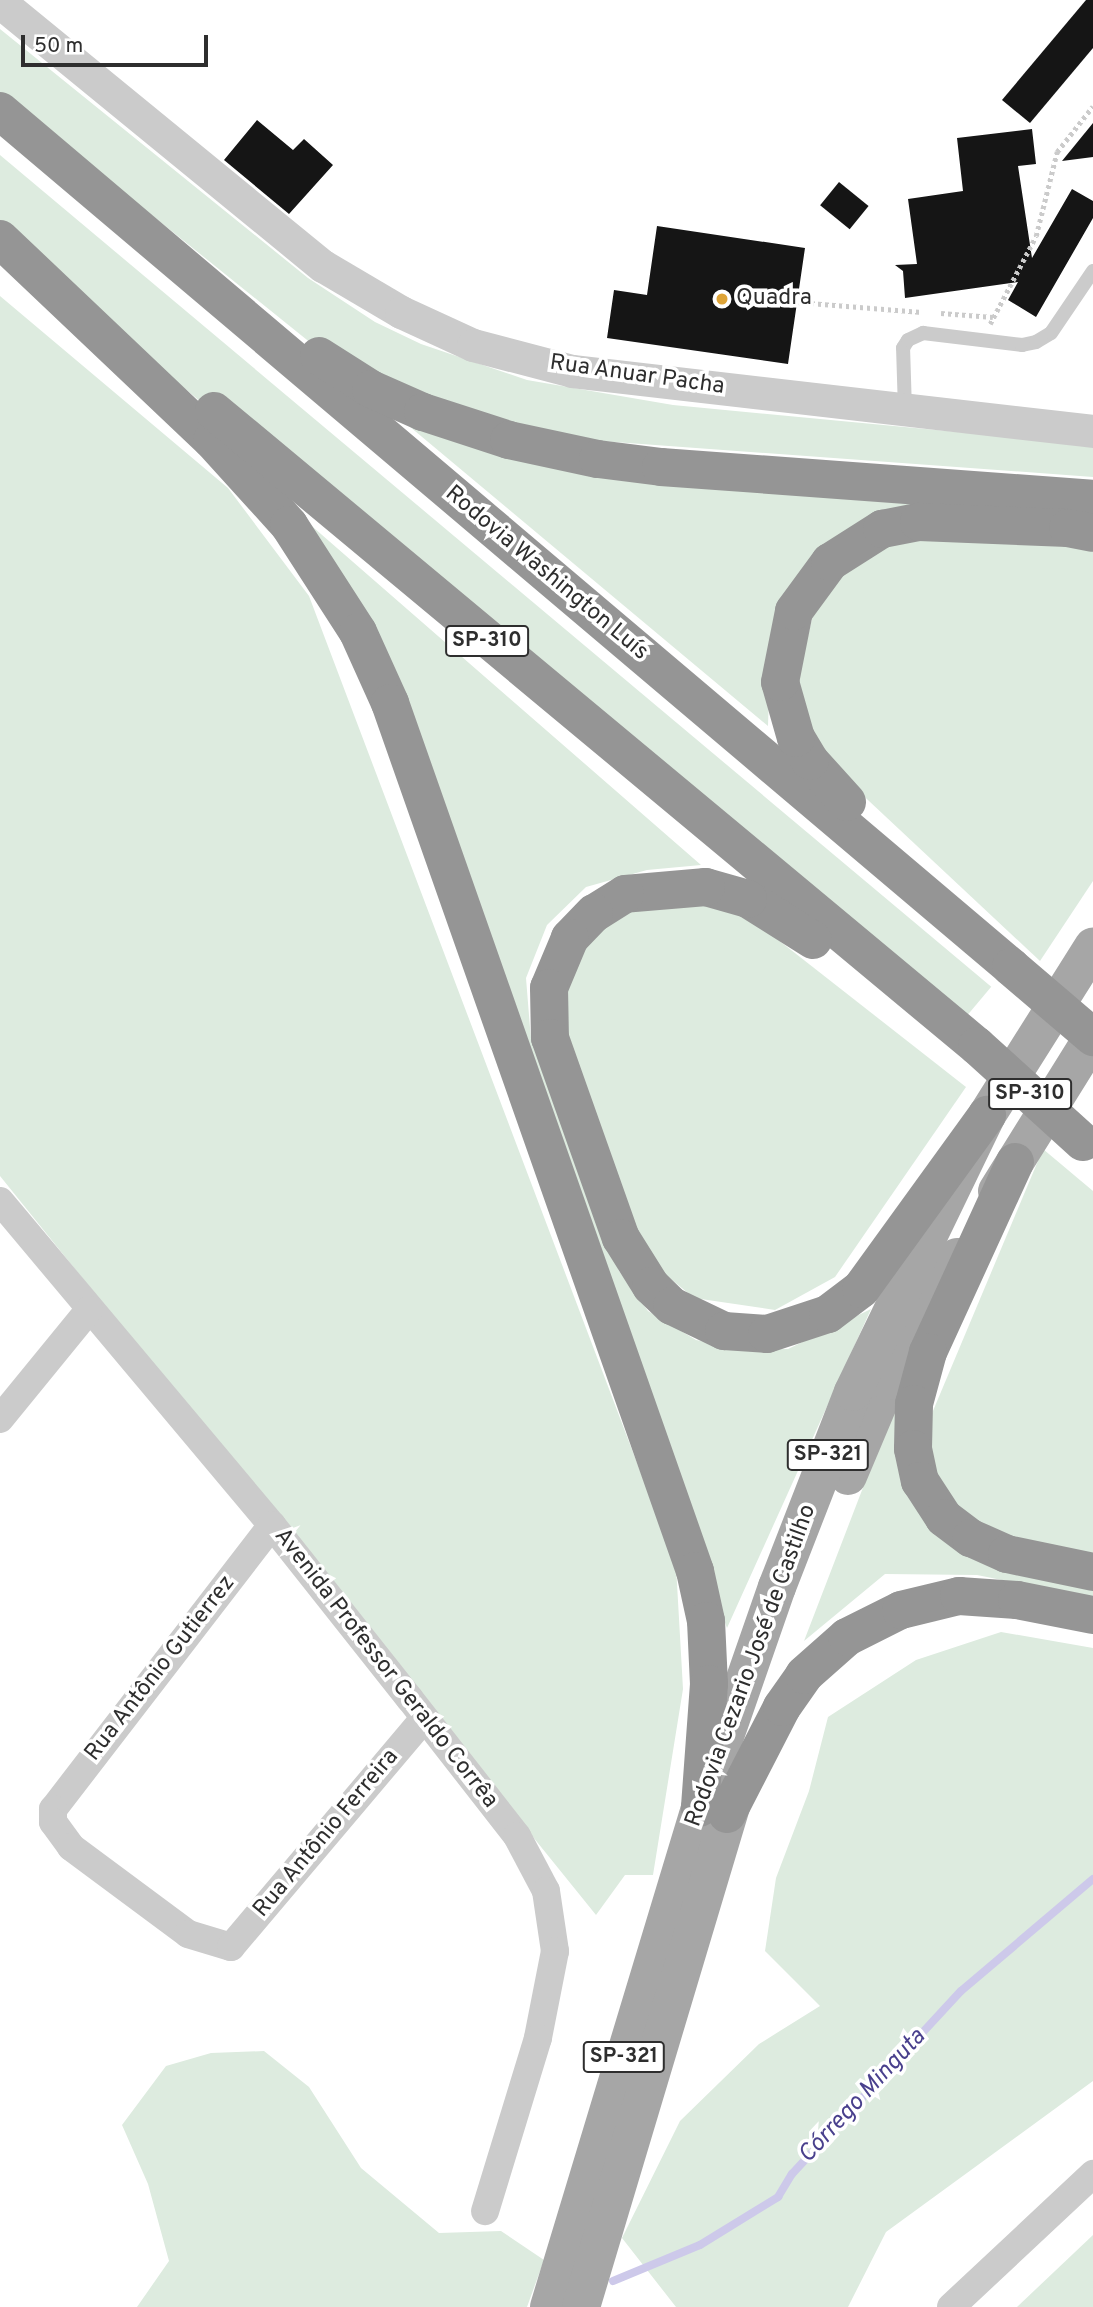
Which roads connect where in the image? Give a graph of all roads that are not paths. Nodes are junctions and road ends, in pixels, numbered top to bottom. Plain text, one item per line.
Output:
1 (0, 2) edge
2 (0, 111) edge
3 (80, 175) junction
4 (0, 233) edge
5 (0, 239) edge
6 (1093, 271) edge
7 (905, 410) junction
8 (1093, 431) edge
9 (1093, 499) edge
10 (1093, 533) edge
11 (953, 917) junction
12 (1093, 947) edge
13 (1093, 1037) edge
14 (967, 1040) junction
15 (988, 1115) junction
16 (1088, 1146) edge
17 (1015, 1162) junction
18 (0, 1201) edge
19 (89, 1310) junction
20 (0, 1419) edge
21 (272, 1525) junction
22 (1093, 1572) edge
23 (1093, 1615) edge
24 (422, 1720) junction
25 (714, 1811) junction
26 (231, 1947) joint
27 (1093, 2174) edge
28 (485, 2211) dead end
29 (548, 2307) edge
30 (581, 2307) edge
31 (951, 2307) edge

1 - 7 street, Rua Anuar Pacha
2 - 3 highway, Rodovia Washington Luís
3 - 9 highway
3 - 11 highway, Rodovia Washington Luís
4 - 14 highway, SP-310
5 - 25 highway
6 - 7 lane
7 - 8 street, Rua Anuar Pacha
10 - 11 highway
11 - 13 highway, Rodovia Washington Luís, bridge
12 - 15 main road, Rodovia Cezario José de Castilho / SP-321
13 - 17 main road, Rodovia Cezario José de Castilho / SP-321
14 - 15 highway
14 - 16 highway, SP-310, bridge
15 - 25 main road, Rodovia Cezario José de Castilho / SP-321
17 - 22 highway
17 - 25 main road, Rodovia Cezario José de Castilho / SP-321
18 - 19 street, Avenida Professor Geraldo Corrêa
19 - 20 street
19 - 21 street, Avenida Professor Geraldo Corrêa
21 - 24 street, Avenida Professor Geraldo Corrêa
21 - 26 street, Rua Antônio Gutierrez
23 - 25 highway
24 - 26 street, Rua Antônio Ferreira
24 - 28 street, Avenida Professor Geraldo Corrêa
25 - 29 main road, Rodovia Cezario José de Castilho / SP-321
25 - 30 main road, Rodovia Cezario José de Castilho / SP-321
27 - 31 street

